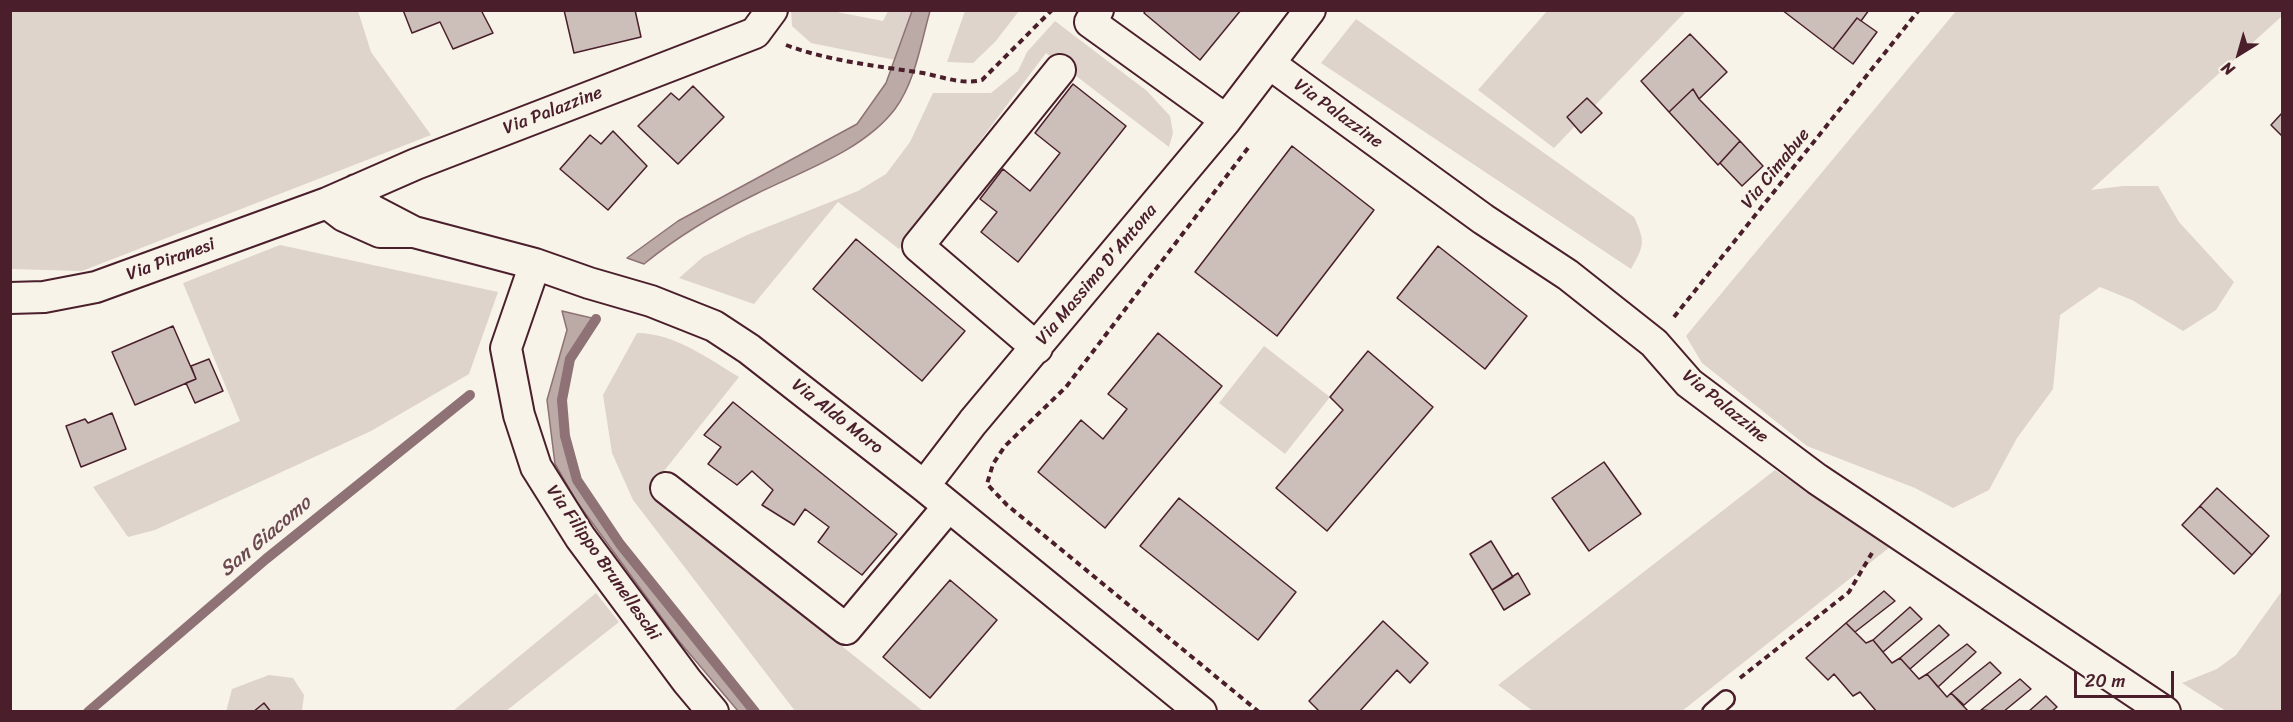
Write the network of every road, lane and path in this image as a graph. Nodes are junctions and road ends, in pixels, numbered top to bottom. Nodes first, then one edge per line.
1 (1052, 10) edge
2 (1098, 10) edge
3 (1310, 10) edge
4 (1919, 10) edge
5 (764, 22) edge
6 (1270, 64) junction
7 (1060, 70) dead end
8 (1226, 120) junction
9 (1248, 146) dead end
10 (356, 190) junction
11 (327, 203) junction
12 (414, 232) junction
13 (535, 264) junction
14 (10, 298) edge
15 (1654, 343) junction
16 (1037, 348) junction
17 (924, 486) junction
18 (666, 488) dead end
19 (948, 507) junction
20 (1897, 532) junction
21 (1726, 699) joint
22 (713, 711) edge
23 (1201, 711) edge
24 (1259, 711) edge
25 (1711, 711) edge
26 (2165, 711) edge

1 - 5 path
2 - 8 street
3 - 6 street, Via Massimo D'Antona
4 - 15 path, Via Cimabue
5 - 10 street, Via Palazzine
6 - 8 street, Via Massimo D'Antona
6 - 15 street, Via Palazzine
7 - 16 street
8 - 16 street, Via Massimo D'Antona
9 - 24 path
10 - 11 street, Via Palazzine
10 - 12 street
11 - 12 street
11 - 14 street, Via Piranesi
12 - 13 street, Via Aldo Moro
13 - 17 street, Via Aldo Moro
13 - 22 street, Via Filippo Brunelleschi
15 - 20 street, Via Palazzine
16 - 17 street, Via Massimo D'Antona
17 - 19 street, Via Aldo Moro
18 - 19 street
19 - 23 street, Via Aldo Moro
20 - 21 path
20 - 26 street, Via Palazzine
21 - 25 lane

